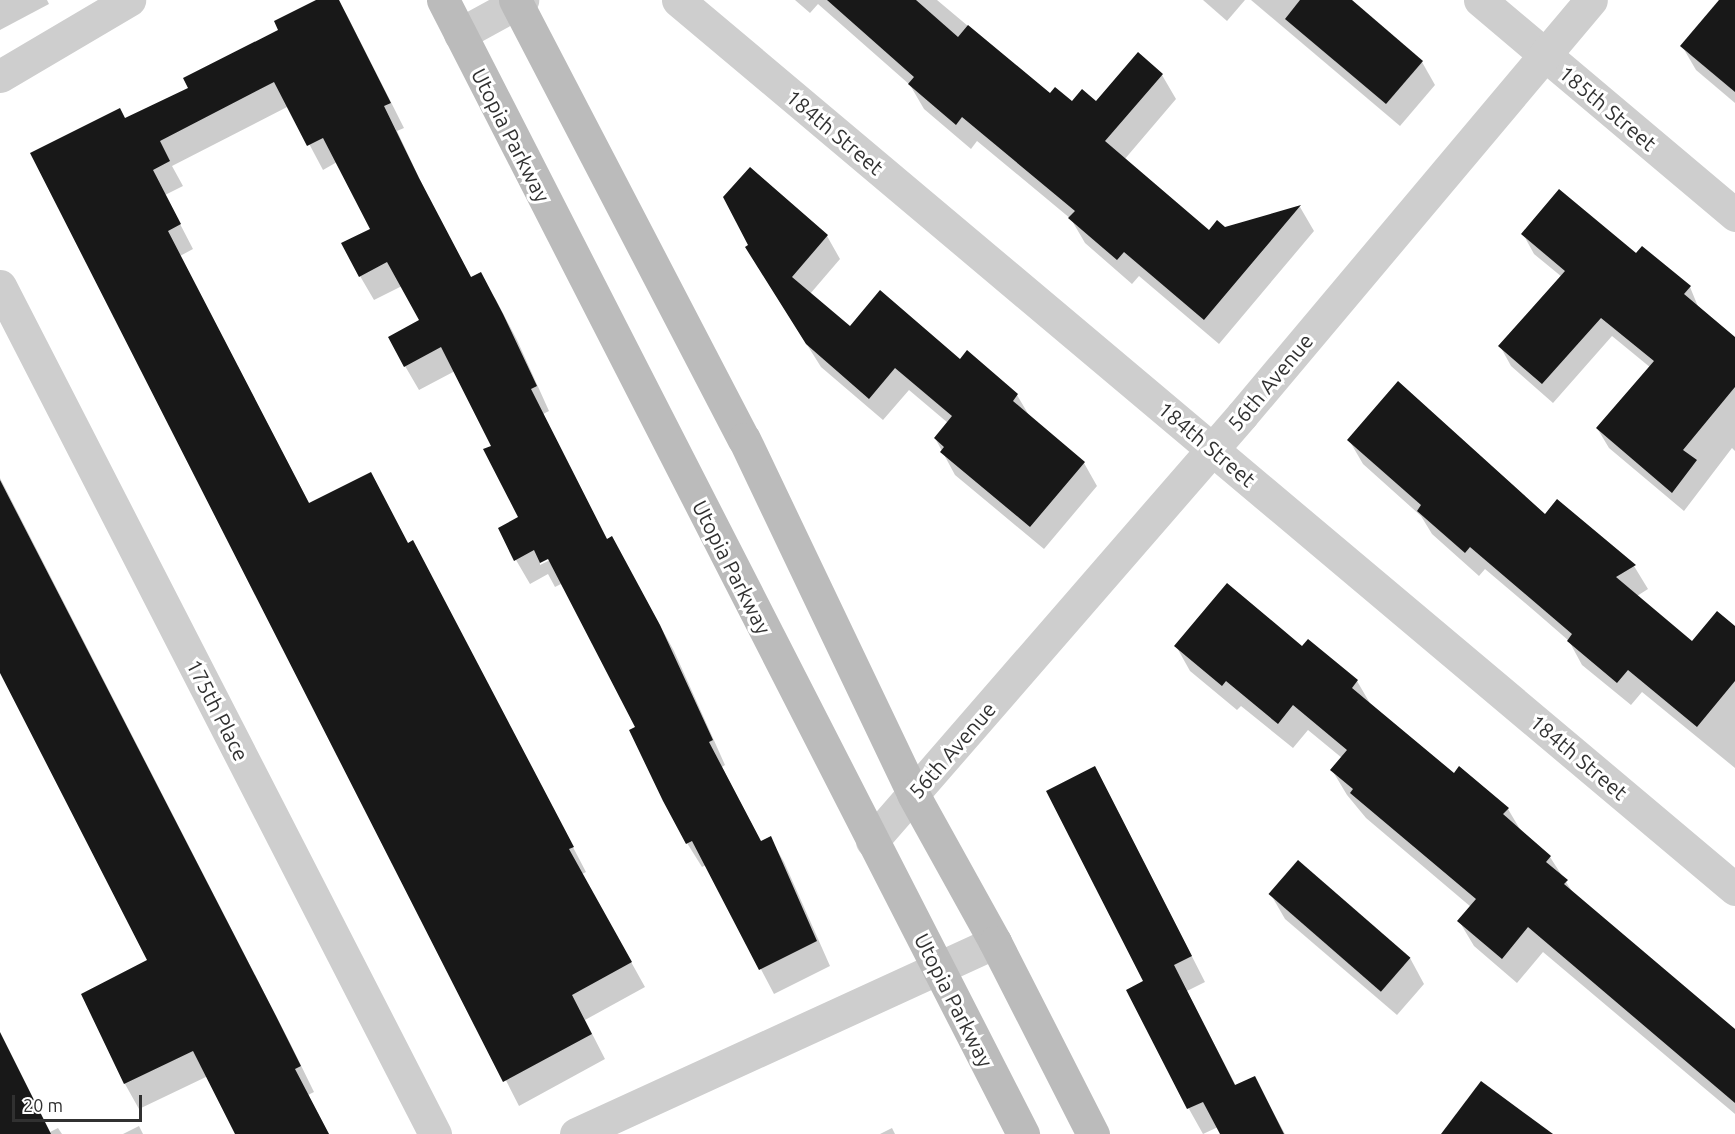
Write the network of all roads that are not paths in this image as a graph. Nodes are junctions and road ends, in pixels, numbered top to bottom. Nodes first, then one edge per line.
1 (129, 0) edge
2 (442, 0) edge
3 (678, 0) edge
4 (1480, 0) edge
5 (1591, 0) edge
6 (518, 1) edge
7 (460, 34) junction
8 (1545, 55) junction
9 (0, 76) edge
10 (1735, 215) edge
11 (0, 286) edge
12 (1213, 448) junction
13 (913, 794) junction
14 (872, 841) junction
15 (1735, 890) edge
16 (995, 942) junction
17 (939, 970) junction
18 (435, 1134) edge
19 (576, 1134) edge
20 (1023, 1134) edge
21 (1093, 1134) edge

1 - 9 street
2 - 7 main road, Utopia Parkway
3 - 12 street, 184th Street
4 - 8 street, 185th Street
5 - 8 street, 56th Avenue
6 - 7 street
6 - 13 main road
7 - 14 main road, Utopia Parkway
8 - 10 street, 185th Street
8 - 12 street, 56th Avenue
11 - 18 street, 175th Place
12 - 13 street, 56th Avenue
12 - 15 street, 184th Street
13 - 14 street, 56th Avenue
13 - 16 main road
14 - 17 main road, Utopia Parkway
16 - 17 street
16 - 21 main road
17 - 19 street
17 - 20 main road, Utopia Parkway

